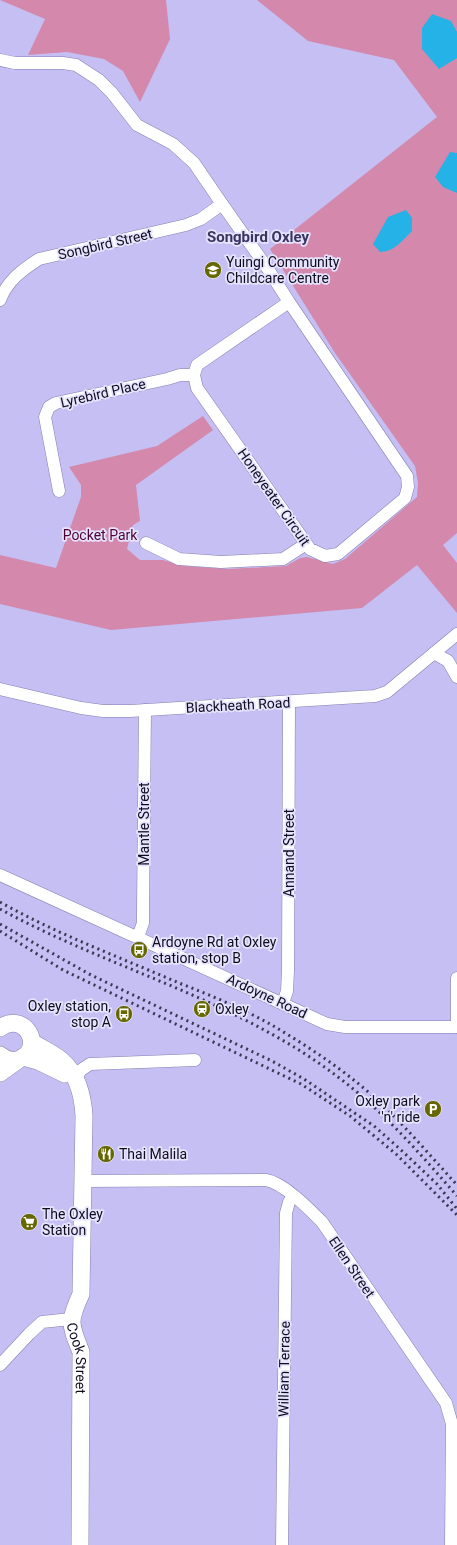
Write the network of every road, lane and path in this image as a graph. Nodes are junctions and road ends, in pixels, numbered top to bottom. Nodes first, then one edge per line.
1 (0, 60) edge
2 (222, 204) junction
3 (0, 300) edge
4 (289, 302) junction
5 (194, 375) junction
6 (58, 491) dead end
7 (146, 543) dead end
8 (306, 544) junction
9 (457, 634) edge
10 (434, 653) junction
11 (457, 677) edge
12 (0, 689) edge
13 (289, 702) junction
14 (145, 710) junction
15 (0, 875) edge
16 (138, 937) junction
17 (457, 978) edge
18 (283, 1004) junction
19 (4, 1022) edge
20 (457, 1027) edge
21 (32, 1042) junction
22 (0, 1055) edge
23 (20, 1059) junction
24 (195, 1060) dead end
25 (0, 1073) edge
26 (76, 1079) junction
27 (83, 1181) junction
28 (293, 1196) junction
29 (71, 1319) junction
30 (0, 1365) edge
31 (80, 1545) edge
32 (282, 1545) edge
33 (451, 1545) edge

1 - 2 street, Honeyeater Circuit
2 - 3 street, Songbird Street
2 - 4 street, Honeyeater Circuit
4 - 5 street
4 - 8 street, Honeyeater Circuit
5 - 6 street, Lyrebird Place
5 - 8 street, Honeyeater Circuit
7 - 8 street
9 - 10 street, Blackheath Road
10 - 11 street
10 - 13 street, Blackheath Road
12 - 14 street, Blackheath Road
13 - 14 street, Blackheath Road
13 - 18 street, Annand Street
14 - 16 street, Mantle Street
15 - 16 street, Ardoyne Road
16 - 18 street, Ardoyne Road
17 - 20 street
18 - 20 street, Ardoyne Road
19 - 21 street
21 - 23 street
21 - 26 street, Cook Street
22 - 23 street
23 - 25 street
23 - 26 street
24 - 26 street
26 - 27 street, Cook Street
27 - 28 street, Ellen Street
27 - 29 street, Cook Street
28 - 32 street, William Terrace
28 - 33 street, Ellen Street
29 - 30 street
29 - 31 street, Cook Street

